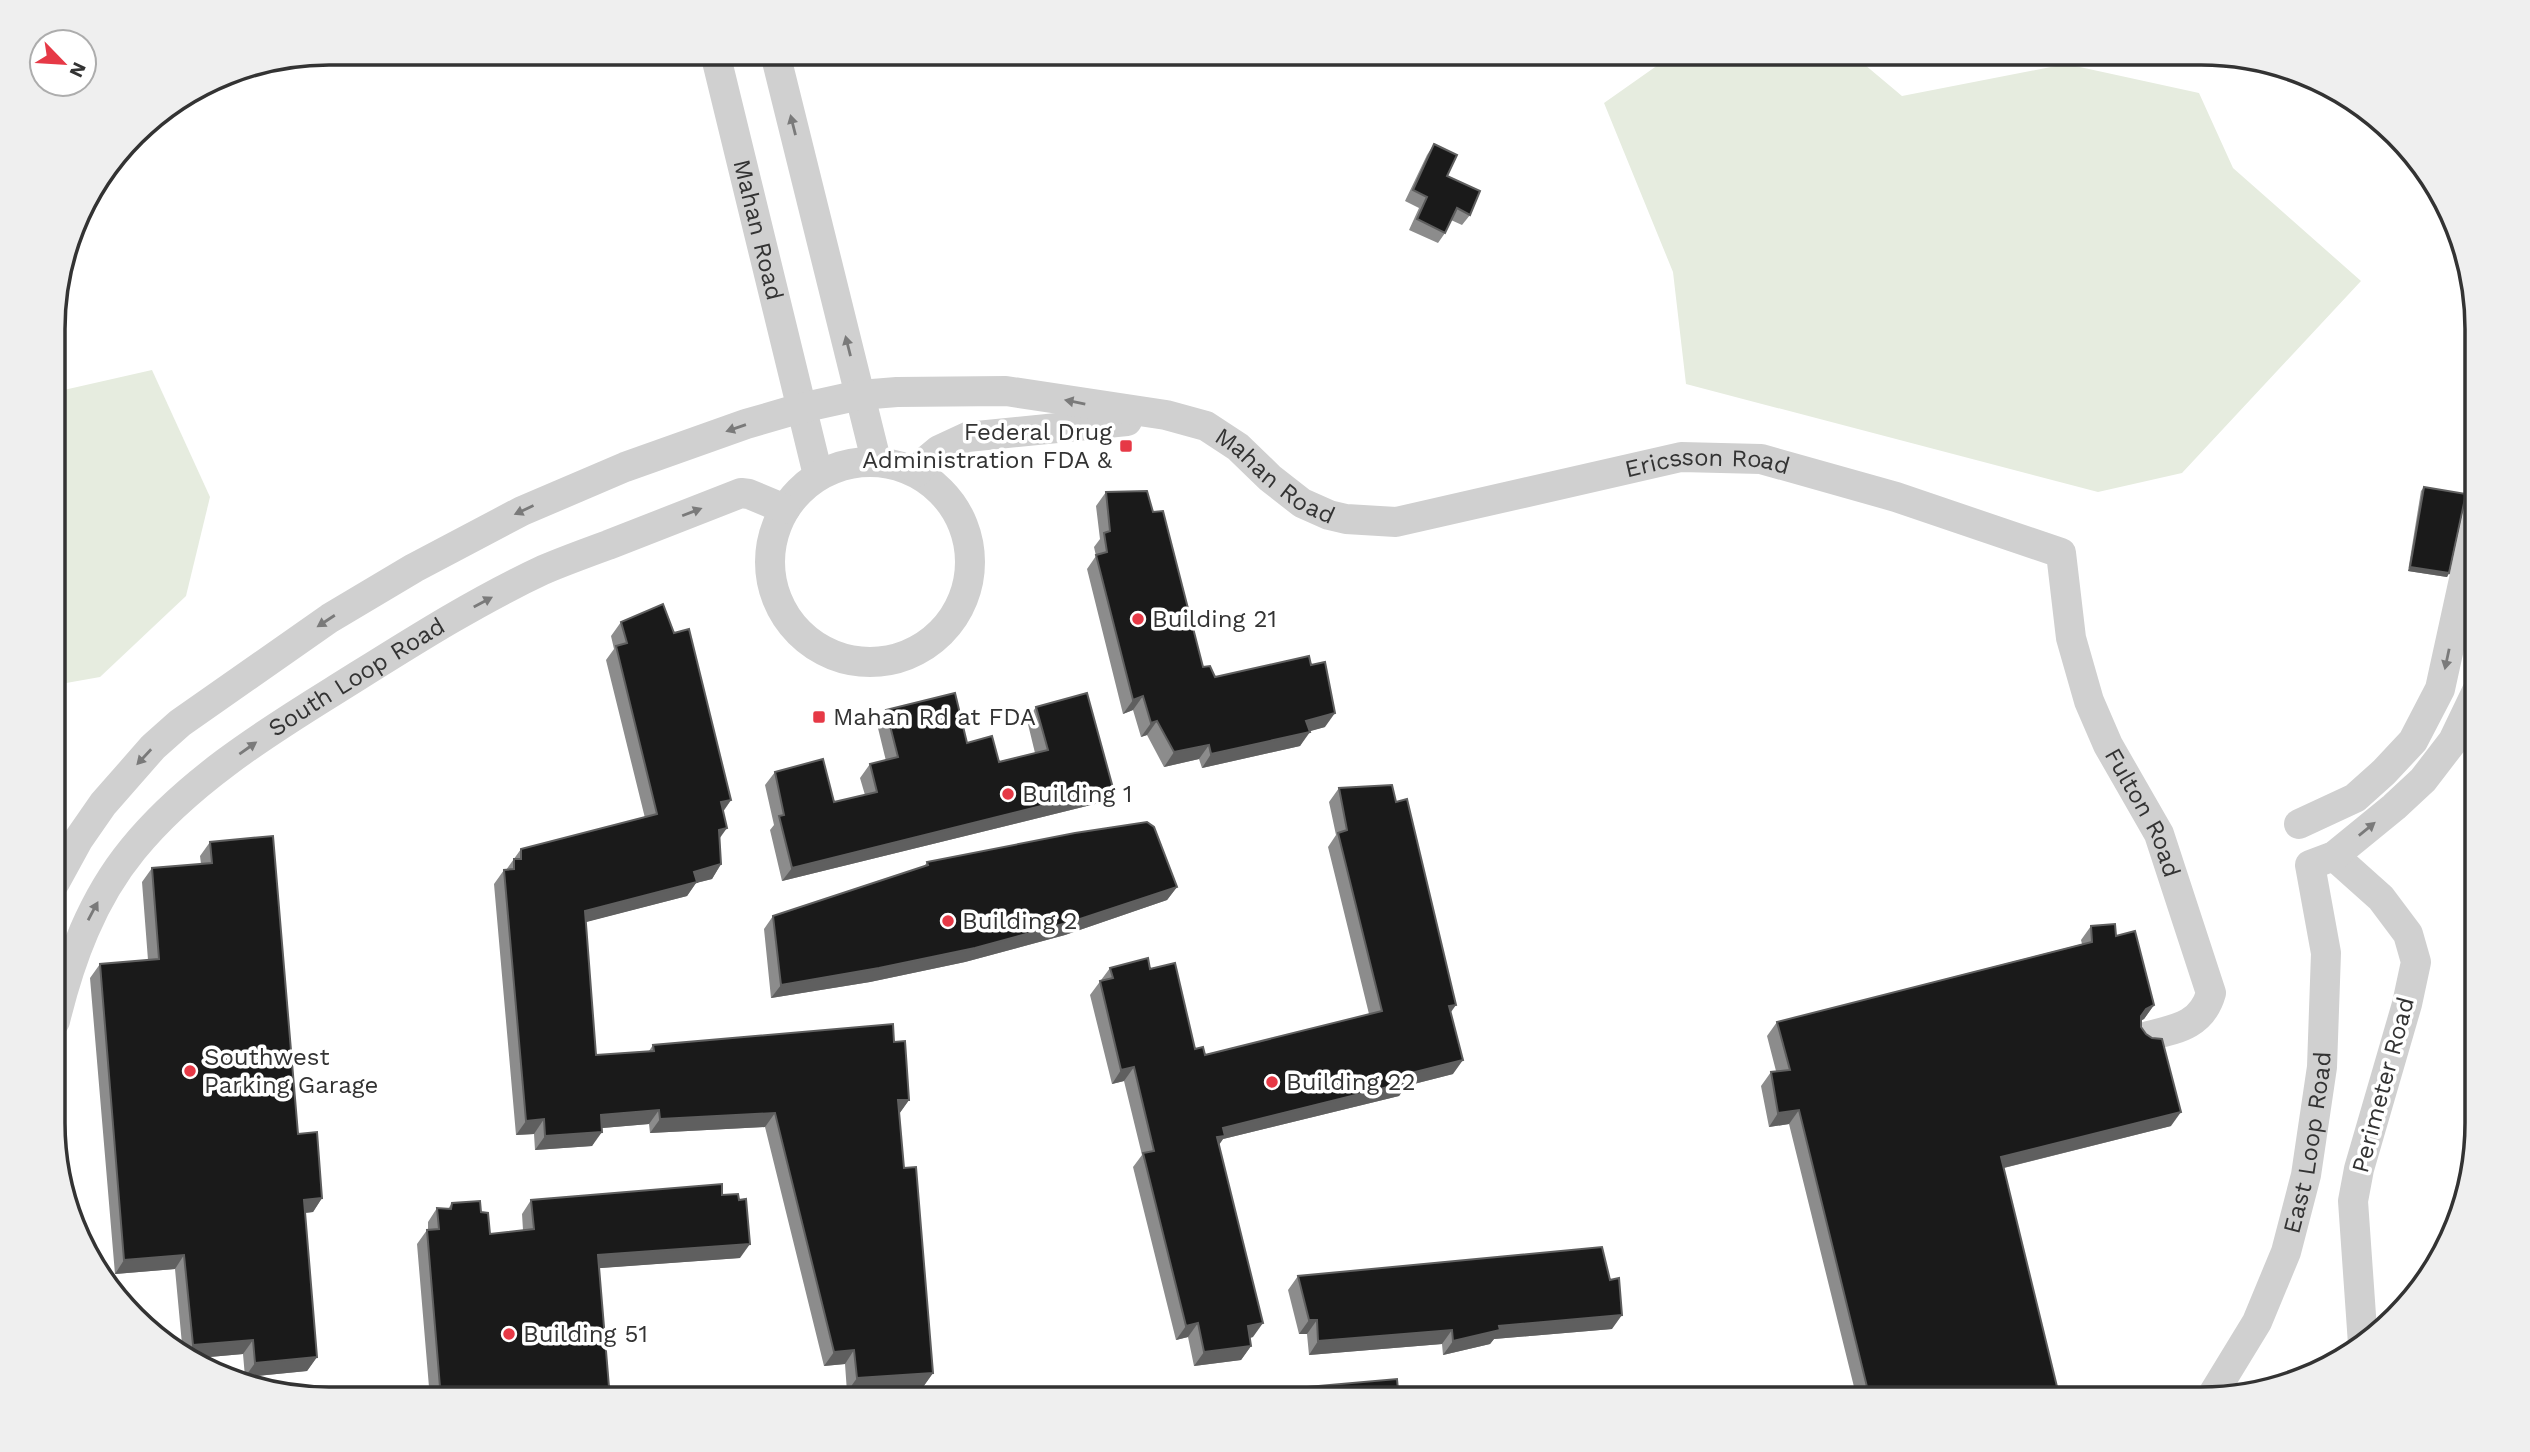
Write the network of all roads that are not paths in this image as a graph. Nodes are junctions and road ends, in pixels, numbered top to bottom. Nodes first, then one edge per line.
1 (718, 65) edge
2 (778, 65) edge
3 (860, 395) junction
4 (801, 408) junction
5 (1167, 415) junction
6 (876, 460) junction
7 (917, 472) junction
8 (818, 475) junction
9 (785, 509) junction
10 (1346, 519) joint
11 (2061, 553) joint
12 (2465, 576) edge
13 (2465, 716) edge
14 (2298, 824) dead end
15 (2322, 861) junction
16 (65, 864) edge
17 (65, 985) edge
18 (2148, 1036) edge
19 (2362, 1333) edge
20 (2217, 1387) edge

1 - 4 street, Mahan Road
3 -> 2 street
3 - 4 street, Mahan Road
5 -> 3 street, Mahan Road
3 - 6 street
4 - 8 street, Mahan Road
4 -> 16 street
5 - 7 street, Mahan Road
5 - 10 street, Mahan Road
6 - 7 street
6 - 8 street
7 - 9 street
8 - 9 street
17 -> 9 street, South Loop Road
10 - 11 street, Ericsson Road
11 - 18 street, Fulton Road
12 -> 14 street
15 -> 13 street
15 - 19 street, Perimeter Road
15 - 20 street, East Loop Road

